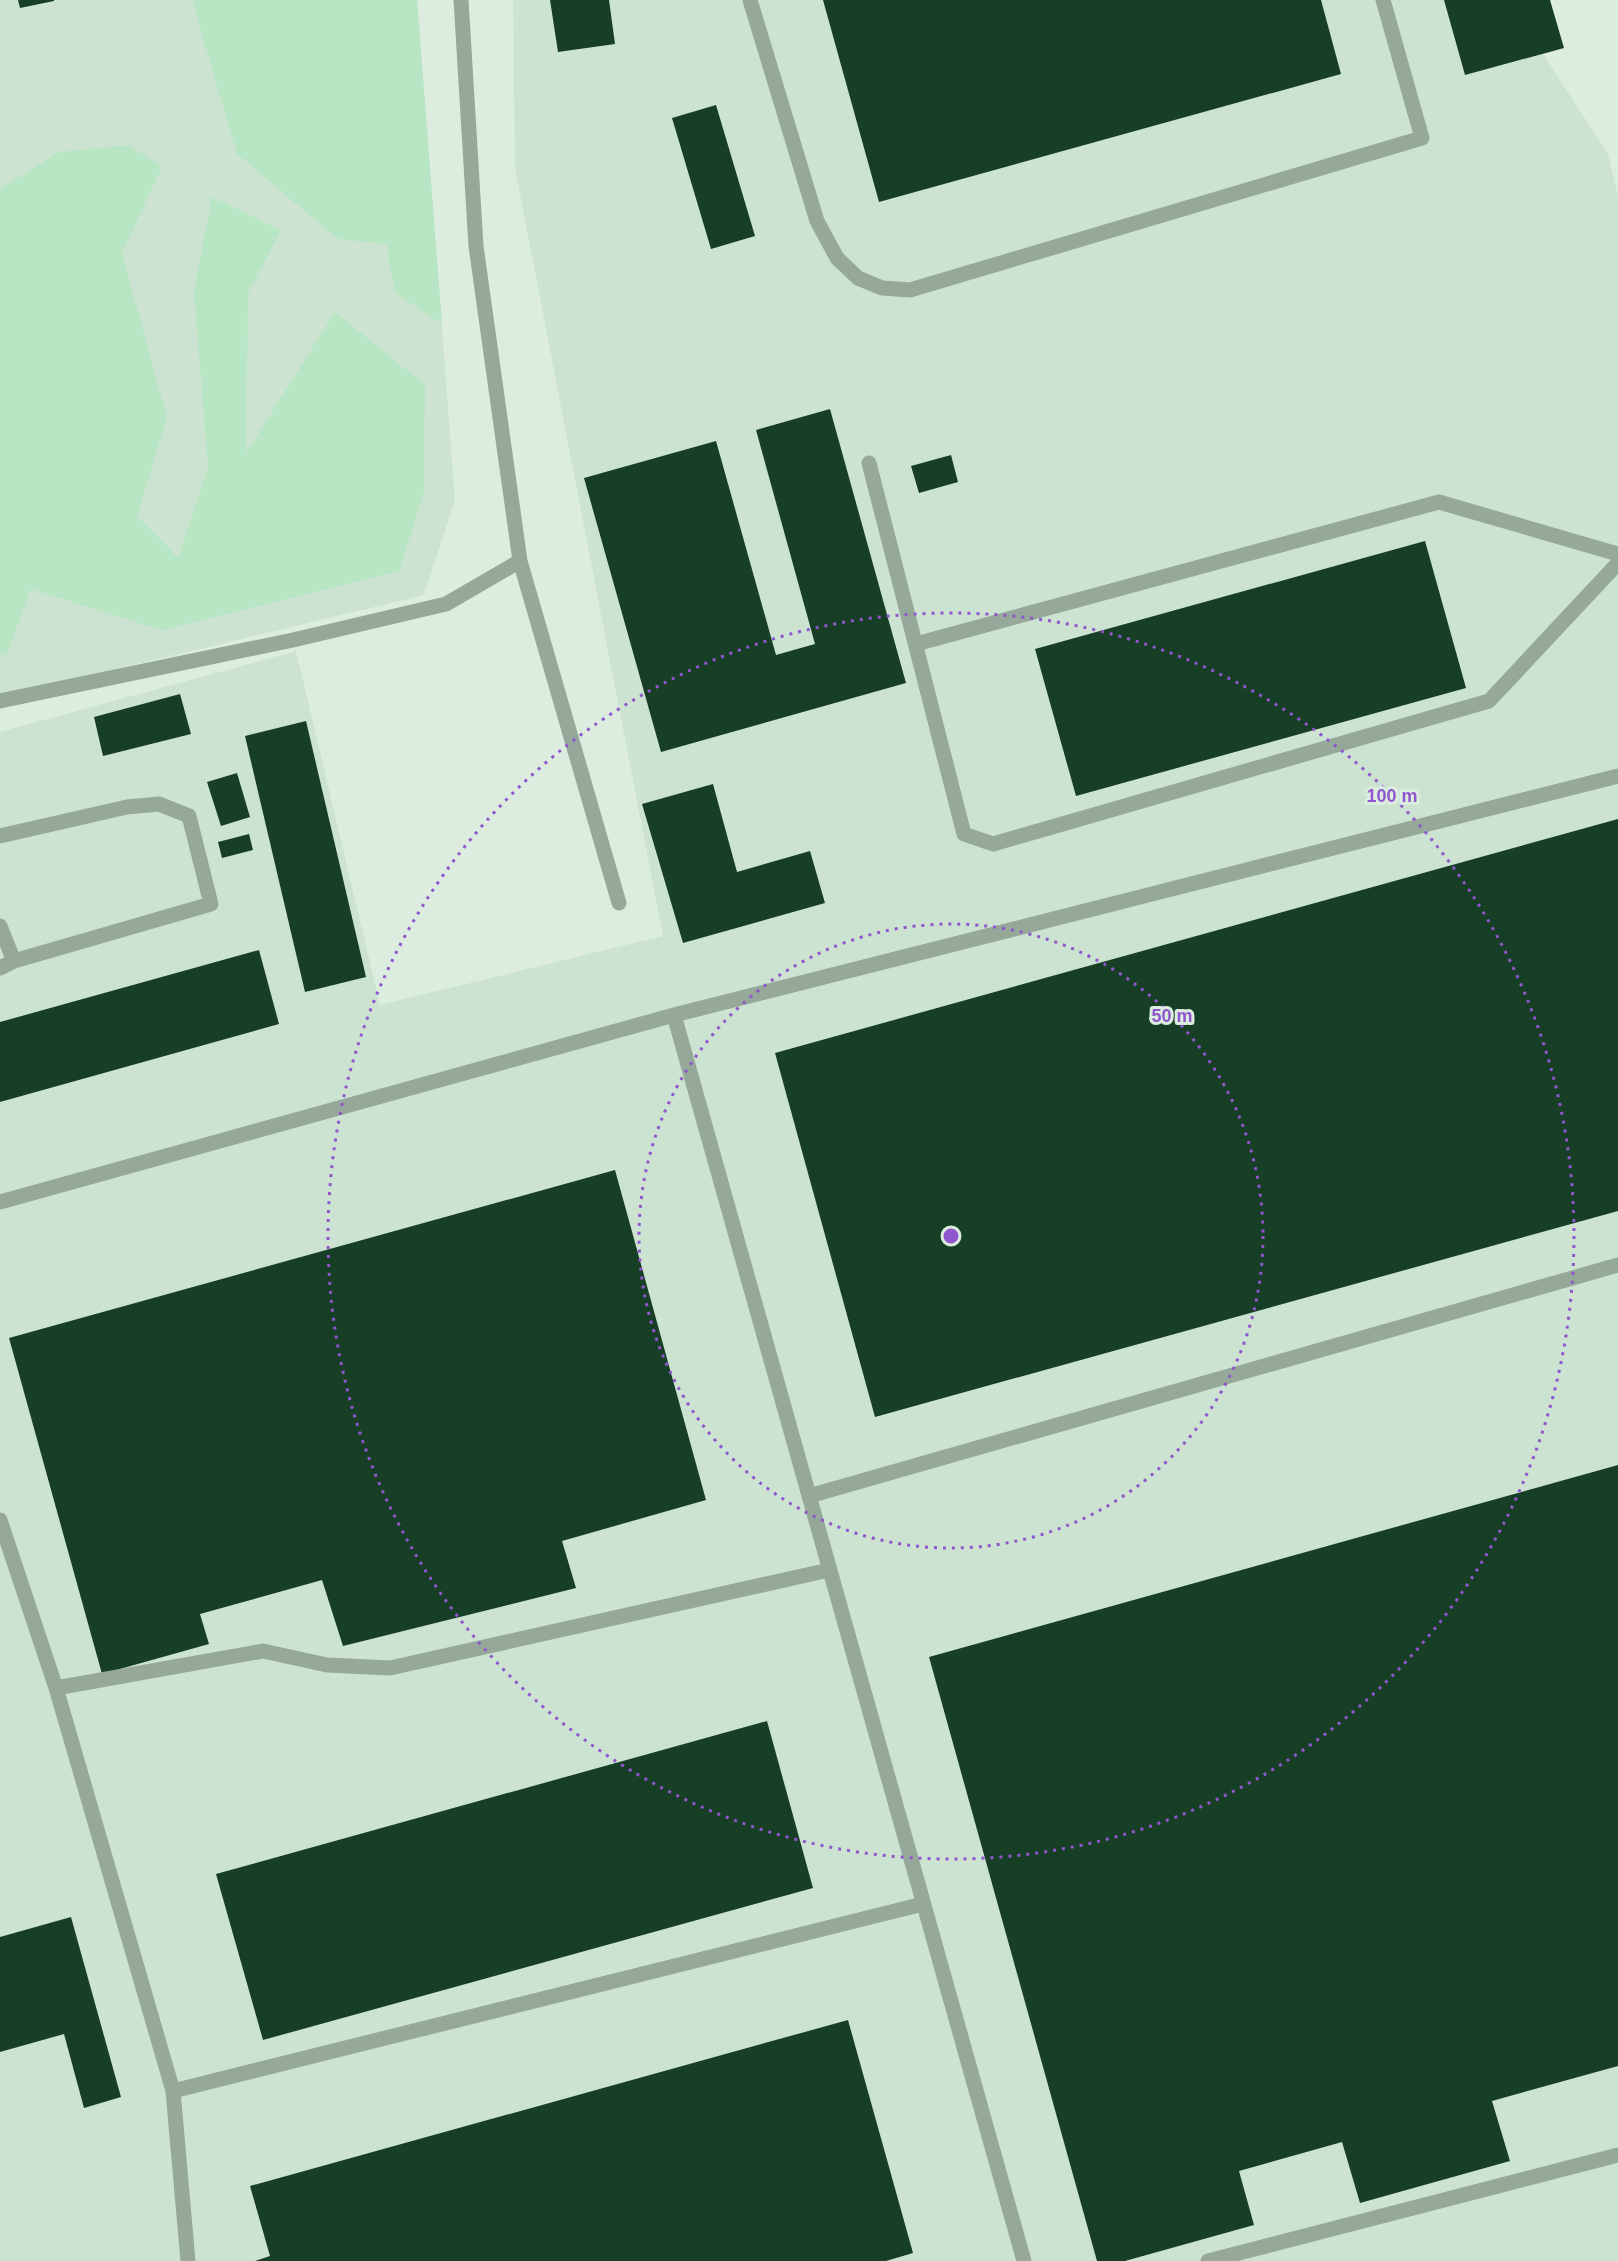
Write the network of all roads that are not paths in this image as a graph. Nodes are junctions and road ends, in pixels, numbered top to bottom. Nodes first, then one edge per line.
1 (461, 0) edge
2 (750, 0) edge
3 (1383, 0) edge
4 (869, 463) dead end
5 (1618, 554) edge
6 (520, 561) junction
7 (1618, 563) edge
8 (915, 644) junction
9 (0, 701) edge
10 (1618, 776) edge
11 (0, 836) edge
12 (619, 903) dead end
13 (0, 926) edge
14 (7, 964) edge
15 (674, 1015) junction
16 (0, 1202) edge
17 (1618, 1265) edge
18 (809, 1496) junction
19 (0, 1520) edge
20 (829, 1570) junction
21 (56, 1688) junction
22 (922, 1904) junction
23 (173, 2091) junction
24 (1618, 2156) edge
25 (188, 2261) edge
26 (1024, 2261) edge
27 (1208, 2261) edge

1 - 6 street
2 - 3 street
4 - 8 street
5 - 8 street
6 - 9 street
6 - 12 street
7 - 8 street
10 - 15 street
11 - 14 street
13 - 14 street
15 - 16 street
15 - 18 street
17 - 18 street
18 - 20 street
19 - 21 street
20 - 21 street
20 - 22 street
21 - 23 street
22 - 23 street
22 - 26 street
23 - 25 street
24 - 27 street

